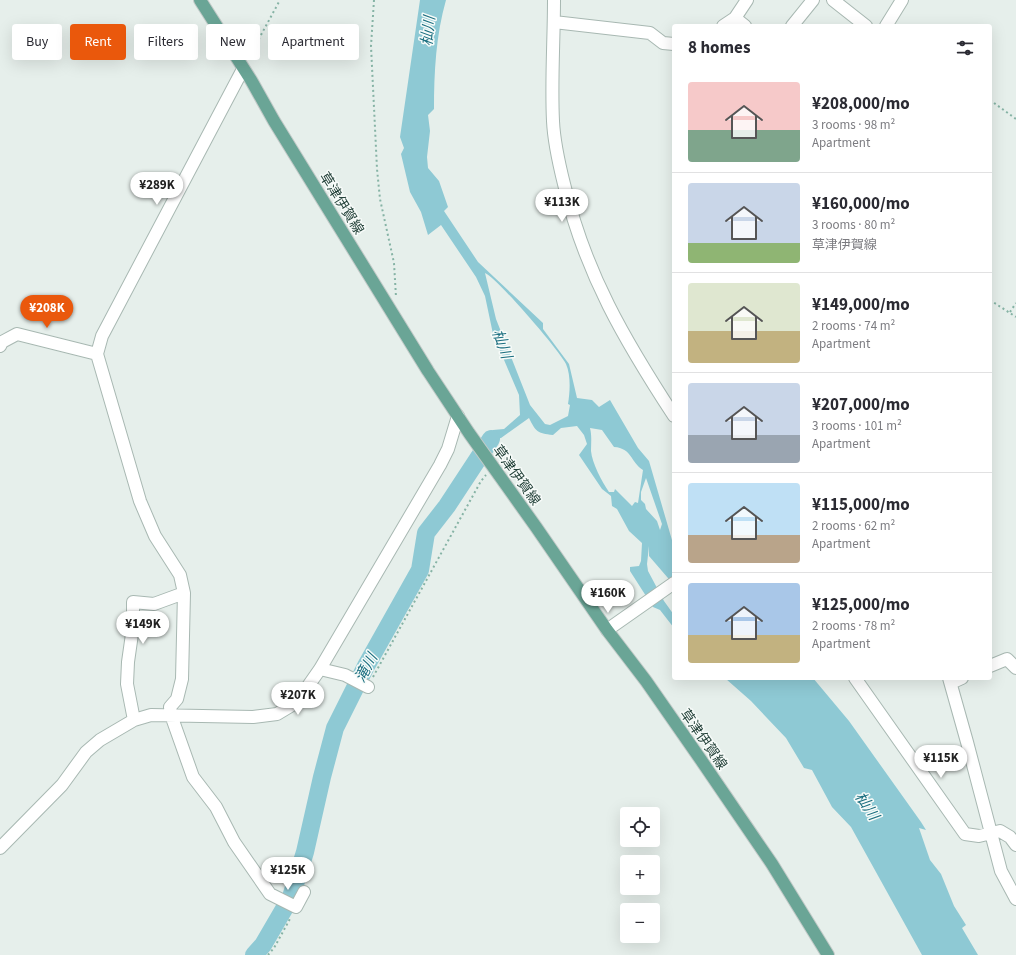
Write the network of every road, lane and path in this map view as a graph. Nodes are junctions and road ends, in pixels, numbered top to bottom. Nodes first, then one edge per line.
1 (200, 0) edge
2 (280, 0) edge
3 (374, 0) edge
4 (554, 0) edge
5 (747, 0) edge
6 (813, 0) edge
7 (833, 0) edge
8 (902, 0) edge
9 (735, 18) junction
10 (554, 22) junction
11 (726, 24) edge
12 (742, 24) edge
13 (794, 24) edge
14 (863, 24) edge
15 (887, 24) edge
16 (672, 44) edge
17 (242, 69) junction
18 (992, 101) edge
19 (1016, 119) edge
20 (992, 301) edge
21 (1016, 303) edge
22 (395, 304) dead end
23 (1010, 312) junction
24 (1016, 317) edge
25 (0, 346) edge
26 (96, 354) junction
27 (672, 413) edge
28 (458, 416) junction
29 (491, 465) junction
30 (672, 584) edge
31 (184, 593) junction
32 (607, 630) junction
33 (992, 665) edge
34 (1016, 668) edge
35 (320, 670) junction
36 (856, 680) edge
37 (950, 680) edge
38 (365, 686) joint
39 (171, 715) junction
40 (134, 720) junction
41 (991, 835) junction
42 (1016, 845) edge
43 (0, 848) edge
44 (304, 892) dead end
45 (1016, 899) edge
46 (294, 907) junction
47 (268, 955) edge
48 (828, 955) edge

1 - 17 main road, 草津伊賀線
2 - 17 path
3 - 22 path
4 - 10 street
5 - 9 street
6 - 13 street
7 - 14 street
8 - 15 street
9 - 11 street
9 - 12 street
10 - 16 street
10 - 27 street
17 - 26 street
17 - 28 main road, 草津伊賀線
18 - 19 path
20 - 23 path
21 - 23 path
23 - 24 path
25 - 26 street
26 - 31 street
28 - 29 main road, 草津伊賀線
28 - 35 street
29 - 32 main road, 草津伊賀線
29 - 38 path
30 - 32 street
31 - 39 street
31 - 40 street
32 - 48 main road, 草津伊賀線
33 - 34 street
35 - 38 street
35 - 39 street
36 - 41 street
37 - 41 street
39 - 40 street
39 - 46 street
40 - 43 street
41 - 42 street
41 - 45 street
44 - 46 street
46 - 47 path

